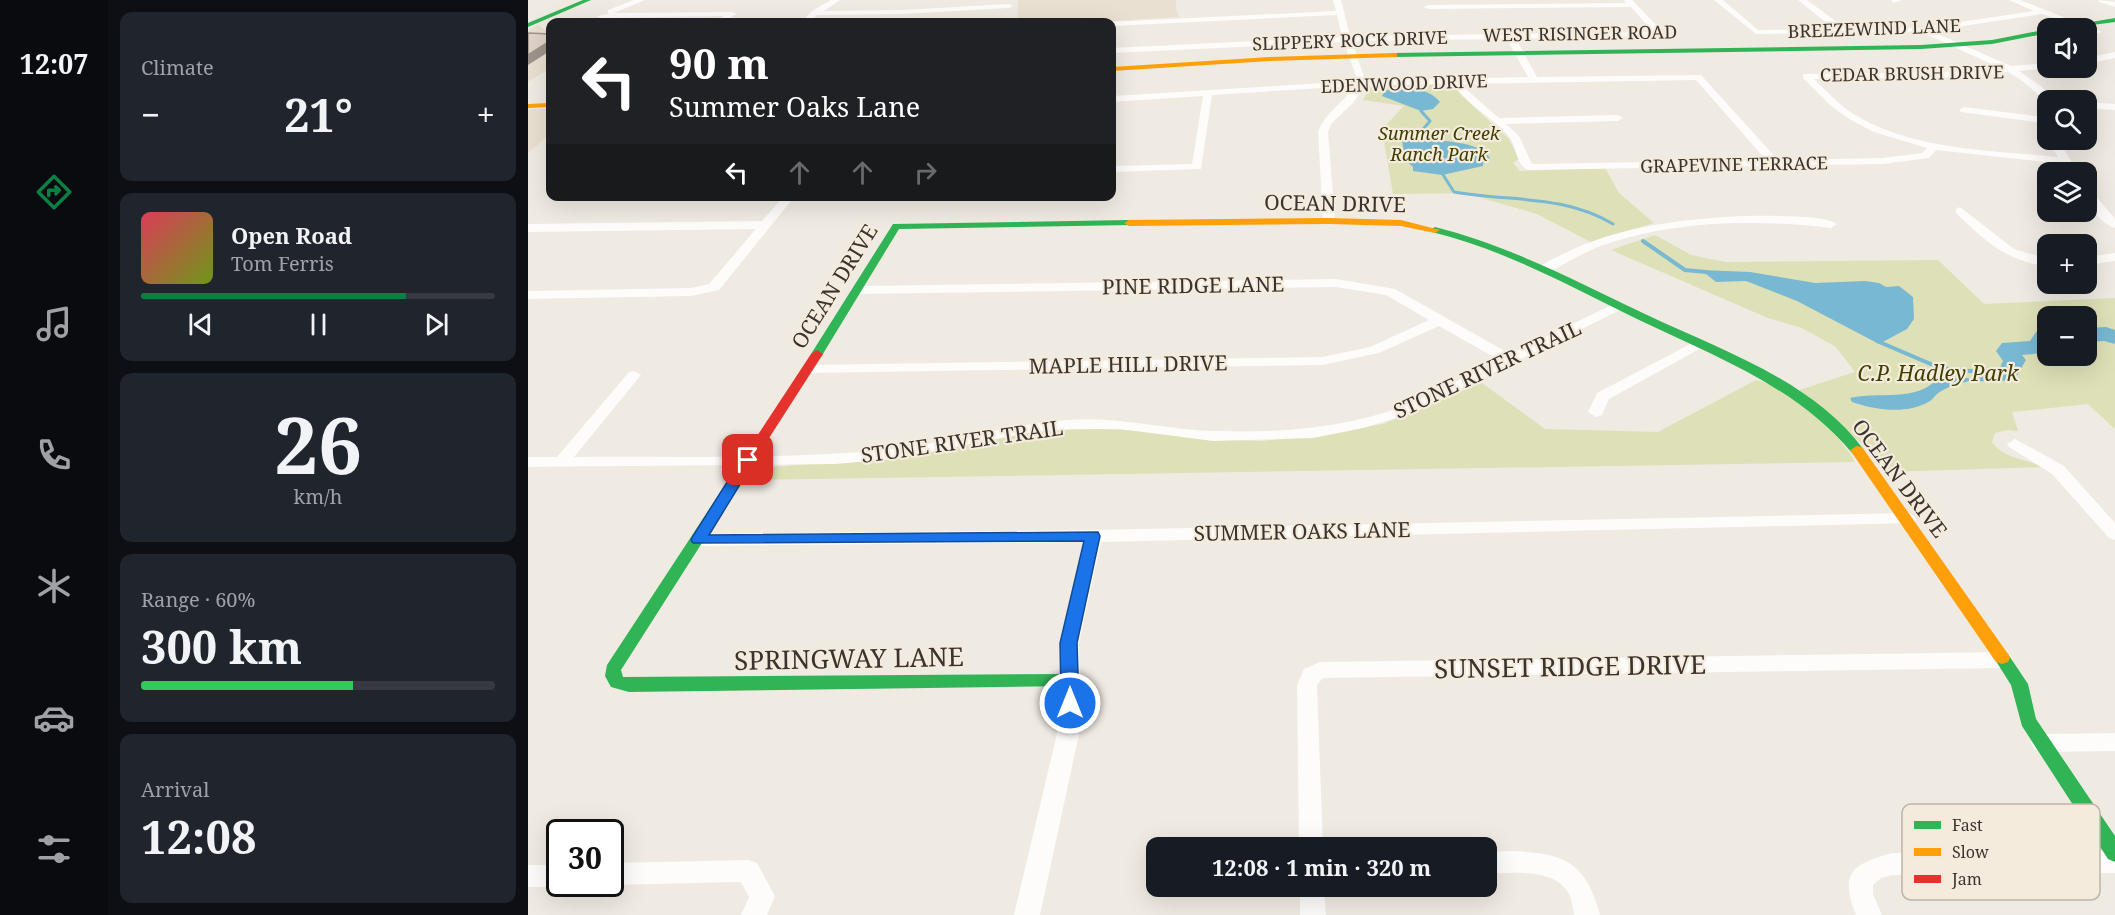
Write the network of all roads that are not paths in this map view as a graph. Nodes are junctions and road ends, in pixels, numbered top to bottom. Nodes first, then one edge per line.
1 (568, 0) edge
2 (588, 0) edge
3 (641, 0) edge
4 (836, 0) edge
5 (1337, 0) edge
6 (1718, 0) edge
7 (1802, 0) edge
8 (2013, 0) edge
9 (2102, 0) edge
10 (1631, 2) edge
11 (1426, 4) edge
12 (2115, 5) edge
13 (1009, 7) edge
14 (2040, 12) junction
15 (815, 13) junction
16 (1339, 13) junction
17 (528, 16) edge
18 (1431, 17) dead end
19 (726, 18) edge
20 (810, 18) edge
21 (2056, 18) edge
22 (2115, 20) edge
23 (1116, 24) edge
24 (528, 25) edge
25 (2097, 26) edge
26 (1434, 27) dead end
27 (1920, 30) junction
28 (2097, 30) edge
29 (2115, 30) edge
30 (1844, 32) junction
31 (2037, 33) edge
32 (1438, 36) junction
33 (1510, 36) junction
34 (1347, 39) junction
35 (2037, 43) edge
36 (1954, 45) junction
37 (1116, 51) edge
38 (1971, 52) junction
39 (1698, 54) junction
40 (2115, 55) edge
41 (1521, 56) junction
42 (2097, 59) edge
43 (1354, 60) junction
44 (2037, 68) edge
45 (1116, 69) edge
46 (2012, 71) junction
47 (1116, 78) edge
48 (1534, 79) junction
49 (1456, 80) junction
50 (1361, 83) junction
51 (2038, 90) edge
52 (1208, 92) junction
53 (546, 96) edge
54 (528, 97) edge
55 (1116, 99) edge
56 (546, 105) edge
57 (528, 106) edge
58 (2097, 106) edge
59 (2115, 108) edge
60 (1964, 110) dead end
61 (1618, 118) dead end
62 (1497, 121) junction
63 (2037, 123) edge
64 (1934, 146) junction
65 (2058, 150) edge
66 (2064, 161) joint
67 (1775, 163) junction
68 (1116, 169) edge
69 (786, 201) edge
70 (2097, 206) edge
71 (1960, 211) dead end
72 (1329, 221) junction
73 (1832, 224) dead end
74 (2115, 224) edge
75 (766, 225) junction
76 (528, 228) edge
77 (2115, 258) edge
78 (2097, 260) edge
79 (2037, 262) edge
80 (1544, 269) junction
81 (857, 290) junction
82 (528, 295) edge
83 (1621, 306) junction
84 (1440, 320) junction
85 (1698, 344) junction
86 (1510, 360) junction
87 (808, 369) junction
88 (634, 375) dead end
89 (1596, 412) dead end
90 (2015, 444) dead end
91 (748, 460) junction
92 (562, 461) junction
93 (528, 462) edge
94 (1907, 519) junction
95 (2115, 534) edge
96 (1093, 536) junction
97 (698, 540) junction
98 (2003, 660) junction
99 (1070, 680) junction
100 (629, 685) joint
101 (2115, 742) edge
102 (2042, 743) junction
103 (2082, 804) edge
104 (2100, 830) edge
105 (1311, 837) edge
106 (2115, 853) edge
107 (2100, 862) edge
108 (2115, 862) edge
109 (1497, 863) edge
110 (1902, 864) edge
111 (624, 874) edge
112 (528, 876) edge
113 (546, 876) edge
114 (1312, 897) edge
115 (754, 915) edge
116 (1027, 915) edge
117 (1313, 915) edge
118 (1587, 915) edge
119 (1869, 915) edge

1 - 17 main road
2 - 24 main road
3 - 19 street
4 - 15 street
5 - 16 street
6 - 30 street, BREEZEWIND LANE
7 - 30 street
8 - 14 street
9 - 12 street
10 - 11 street
10 - 33 street, SLIPPERY ROCK DRIVE
11 - 18 street
13 - 15 street
14 - 21 street
14 - 27 street, BREEZEWIND LANE
15 - 20 street
16 - 23 street
16 - 34 street
22 - 25 main road
26 - 32 street
27 - 30 street, BREEZEWIND LANE
27 - 36 street
28 - 29 main road
31 - 36 main road, WEST RISINGER ROAD
32 - 33 street, SLIPPERY ROCK DRIVE
32 - 34 street, SLIPPERY ROCK DRIVE
33 - 41 street
34 - 37 street, SLIPPERY ROCK DRIVE
34 - 43 street
35 - 38 main road, WEST RISINGER ROAD
36 - 38 street
36 - 39 main road, WEST RISINGER ROAD
38 - 39 main road, WEST RISINGER ROAD
38 - 46 street
39 - 41 main road, WEST RISINGER ROAD
40 - 42 street
41 - 43 main road, WEST RISINGER ROAD
41 - 48 street
43 - 45 main road, WEST RISINGER ROAD
43 - 47 main road, WEST RISINGER ROAD
43 - 50 street
44 - 46 street, CEDAR BRUSH DRIVE
46 - 51 street
46 - 64 street, CEDAR BRUSH DRIVE
48 - 49 street, EDENWOOD DRIVE
48 - 67 street, EDENWOOD DRIVE
49 - 50 street, EDENWOOD DRIVE
49 - 62 street
50 - 52 street, EDENWOOD DRIVE
50 - 72 street
52 - 55 street, EDENWOOD DRIVE
52 - 68 street
53 - 54 main road
56 - 57 main road
58 - 59 street
60 - 63 street
61 - 62 street
62 - 67 street, GRAPEVINE TERRACE
64 - 66 street, CEDAR BRUSH DRIVE
64 - 67 street, GRAPEVINE TERRACE
65 - 66 street
69 - 75 street
70 - 74 street
71 - 79 street
72 - 80 main road, OCEAN DRIVE
72 - 81 main road, OCEAN DRIVE
73 - 80 street
75 - 76 street
75 - 82 street
77 - 78 street
80 - 83 main road, OCEAN DRIVE
81 - 84 street, PINE RIDGE LANE
81 - 87 main road, OCEAN DRIVE
83 - 85 main road, OCEAN DRIVE
83 - 86 street, STONE RIVER TRAIL
84 - 86 street, PINE RIDGE LANE
84 - 87 street, MAPLE HILL DRIVE
85 - 89 street
85 - 94 main road, OCEAN DRIVE
86 - 91 street, STONE RIVER TRAIL
87 - 91 main road, OCEAN DRIVE
88 - 92 street
90 - 95 street
91 - 92 street, STONE RIVER TRAIL
91 - 97 main road, OCEAN DRIVE
92 - 93 street, STONE RIVER TRAIL
94 - 96 street, SUMMER OAKS LANE
94 - 98 main road, OCEAN DRIVE
96 - 97 street, SUMMER OAKS LANE
96 - 99 street
97 - 100 main road, OCEAN DRIVE
98 - 102 main road, OCEAN DRIVE
98 - 105 street, SUNSET RIDGE DRIVE
99 - 100 main road, SPRINGWAY LANE
99 - 116 street
101 - 102 street
102 - 103 main road, OCEAN DRIVE
104 - 106 main road, OCEAN DRIVE
107 - 108 street
109 - 118 street
110 - 119 street
111 - 115 street
112 - 113 street
114 - 117 street

